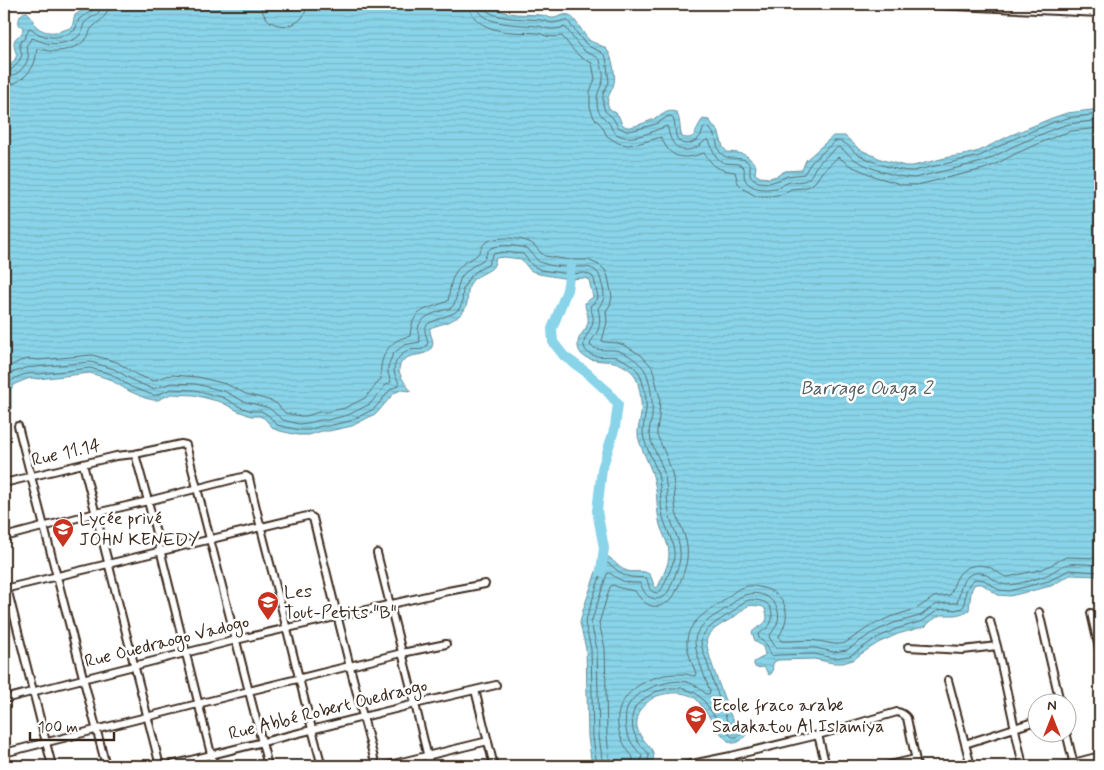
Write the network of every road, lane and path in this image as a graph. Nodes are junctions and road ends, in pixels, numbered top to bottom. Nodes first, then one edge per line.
1 (915, 4) edge
2 (959, 5) edge
3 (1100, 13) edge
4 (18, 426) dead end
5 (135, 454) junction
6 (83, 464) junction
7 (31, 476) junction
8 (4, 483) edge
9 (198, 488) junction
10 (148, 501) junction
11 (96, 512) junction
12 (44, 526) junction
13 (260, 527) junction
14 (4, 537) edge
15 (210, 539) junction
16 (160, 551) junction
17 (376, 553) dead end
18 (108, 564) junction
19 (57, 576) junction
20 (485, 584) dead end
21 (5, 589) edge
22 (390, 604) junction
23 (1039, 612) dead end
24 (1091, 613) dead end
25 (337, 616) junction
26 (990, 621) dead end
27 (287, 628) junction
28 (236, 640) junction
29 (446, 644) dead end
30 (997, 646) junction
31 (908, 647) dead end
32 (186, 652) junction
33 (402, 653) junction
34 (1100, 653) edge
35 (134, 666) junction
36 (350, 666) junction
37 (83, 678) junction
38 (299, 679) junction
39 (948, 680) dead end
40 (496, 685) dead end
41 (475, 690) junction
42 (249, 691) junction
43 (34, 692) junction
44 (1058, 692) edge
45 (4, 699) edge
46 (198, 704) junction
47 (415, 704) junction
48 (147, 716) junction
49 (364, 717) junction
50 (1026, 724) edge
51 (1014, 728) junction
52 (97, 730) junction
53 (312, 730) junction
54 (818, 735) junction
55 (488, 741) junction
56 (47, 742) junction
57 (262, 742) junction
58 (1068, 742) edge
59 (965, 744) junction
60 (4, 753) edge
61 (211, 755) junction
62 (427, 756) junction
63 (731, 756) junction
64 (1100, 756) edge
65 (916, 763) edge
66 (1074, 765) edge
67 (52, 766) edge
68 (106, 766) edge
69 (160, 766) edge
70 (167, 766) edge
71 (214, 766) edge
72 (268, 766) edge
73 (322, 766) edge
74 (376, 766) edge
75 (385, 766) edge
76 (430, 766) edge
77 (494, 766) edge
78 (682, 766) edge
79 (734, 766) edge
80 (826, 766) edge
81 (885, 766) edge
82 (971, 766) edge
83 (1024, 766) edge
84 (1062, 766) edge

1 - 2 street
2 - 3 street
4 - 7 street
5 - 6 street, Rue 11.14
5 - 9 street, Rue 11.14
5 - 10 street
6 - 7 street, Rue 11.14
6 - 11 street
7 - 8 street, Rue 11.14
7 - 12 street
9 - 10 street
9 - 13 street
9 - 15 street
10 - 11 street
10 - 16 street
11 - 12 street
11 - 18 street
12 - 14 street
12 - 19 street
13 - 15 street
13 - 25 street
13 - 27 street
15 - 16 street
15 - 28 street
16 - 18 street
16 - 32 street
17 - 22 street
18 - 19 street
18 - 35 street
19 - 21 street
19 - 37 street
20 - 22 street, Rue Ouedraogo Vadogo
21 - 43 street
22 - 25 street, Rue Ouedraogo Vadogo
22 - 33 street
23 - 44 street
24 - 34 street
25 - 27 street, Rue Ouedraogo Vadogo
25 - 36 street
26 - 30 street
27 - 28 street, Rue Ouedraogo Vadogo
27 - 38 street
28 - 32 street, Rue Ouedraogo Vadogo
28 - 42 street
29 - 33 street
30 - 31 street
30 - 51 street
32 - 35 street, Rue Ouedraogo Vadogo
32 - 46 street
33 - 36 street
33 - 47 street
35 - 37 street, Rue Ouedraogo Vadogo
35 - 48 street
36 - 38 street
36 - 49 street
37 - 43 street, Rue Ouedraogo Vadogo
37 - 52 street
38 - 42 street
38 - 53 street
39 - 59 street
40 - 41 street, Rue Abbé Robert Ouedraogo
41 - 47 street, Rue Abbé Robert Ouedraogo
41 - 55 street
42 - 46 street
42 - 57 street
43 - 45 street, Rue Ouedraogo Vadogo
43 - 56 street
46 - 48 street
46 - 61 street
47 - 49 street, Rue Abbé Robert Ouedraogo
47 - 62 street
48 - 52 street
48 - 69 street
49 - 53 street, Rue Abbé Robert Ouedraogo
49 - 74 street
50 - 51 street
51 - 59 street
51 - 83 street
52 - 56 street
52 - 68 street
53 - 57 street, Rue Abbé Robert Ouedraogo
53 - 73 street
54 - 63 street
54 - 65 street
54 - 80 street
55 - 62 street
55 - 77 street
56 - 60 street
56 - 67 street
57 - 61 street, Rue Abbé Robert Ouedraogo
57 - 72 street
58 - 66 street
59 - 82 street
61 - 70 street, Rue Abbé Robert Ouedraogo
61 - 71 street
62 - 75 street
62 - 76 street
63 - 78 street
63 - 79 street
64 - 66 street
65 - 81 street
66 - 84 street

